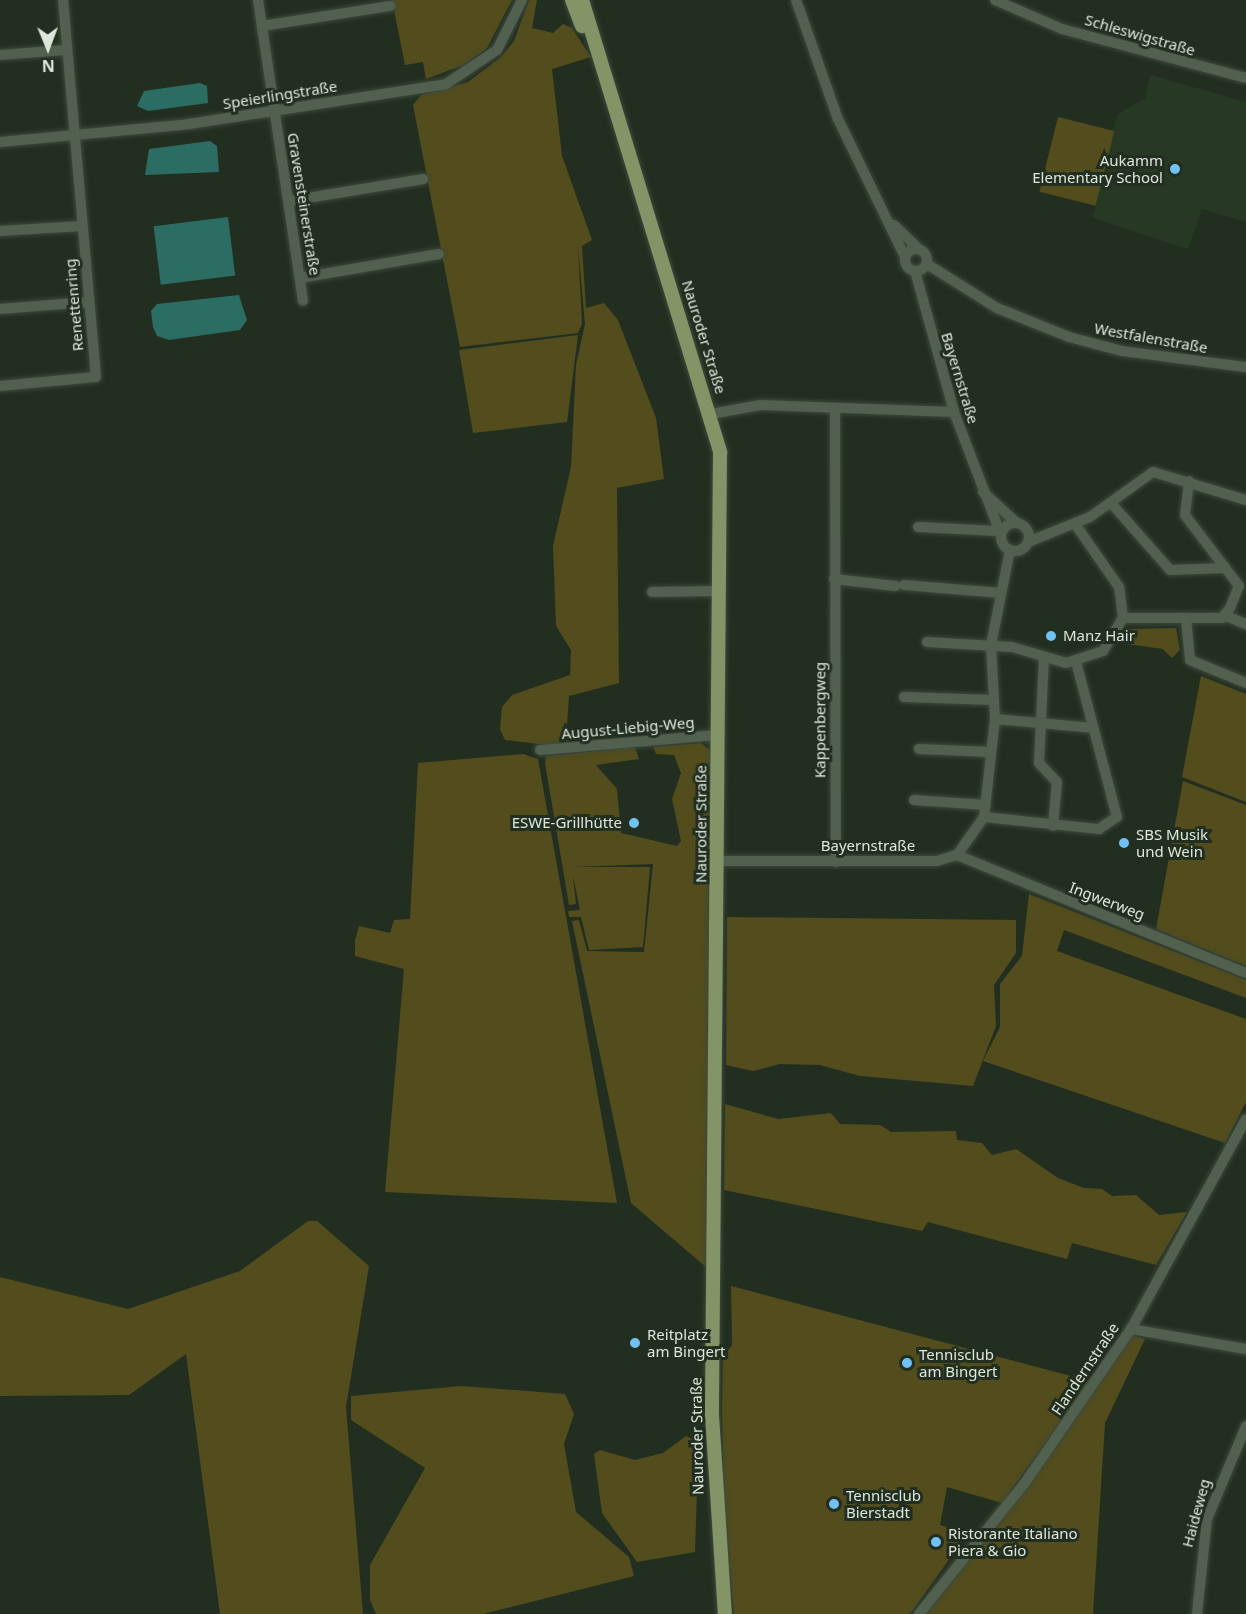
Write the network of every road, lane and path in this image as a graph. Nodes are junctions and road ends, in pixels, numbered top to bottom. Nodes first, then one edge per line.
1 (63, 0) edge
2 (258, 0) edge
3 (522, 0) edge
4 (572, 0) edge
5 (582, 0) edge
6 (796, 0) edge
7 (1002, 2) edge
8 (390, 6) dead end
9 (262, 26) junction
10 (67, 50) junction
11 (597, 51) junction
12 (0, 55) edge
13 (1246, 78) edge
14 (274, 111) junction
15 (75, 135) junction
16 (0, 142) edge
17 (423, 179) dead end
18 (289, 201) junction
19 (891, 222) junction
20 (82, 226) junction
21 (0, 231) edge
22 (919, 249) junction
23 (439, 254) dead end
24 (905, 257) junction
25 (927, 264) junction
26 (915, 271) junction
27 (300, 278) junction
28 (303, 301) dead end
29 (88, 302) junction
30 (0, 309) edge
31 (1246, 367) edge
32 (0, 386) edge
33 (835, 409) junction
34 (954, 412) junction
35 (711, 414) junction
36 (1189, 481) junction
37 (983, 492) junction
38 (1246, 500) edge
39 (1111, 503) junction
40 (1017, 523) junction
41 (1075, 524) junction
42 (918, 527) dead end
43 (999, 533) junction
44 (1028, 542) junction
45 (1010, 550) junction
46 (1224, 568) junction
47 (834, 579) junction
48 (1242, 586) edge
49 (718, 591) junction
50 (652, 592) dead end
51 (1001, 593) junction
52 (1226, 616) junction
53 (1123, 618) junction
54 (1186, 618) junction
55 (1246, 624) edge
56 (927, 642) dead end
57 (991, 645) junction
58 (1044, 657) junction
59 (1076, 663) junction
60 (1246, 683) edge
61 (904, 697) dead end
62 (993, 700) junction
63 (995, 719) junction
64 (1043, 723) junction
65 (1093, 728) junction
66 (718, 735) junction
67 (919, 749) dead end
68 (540, 750) dead end
69 (990, 752) junction
70 (914, 800) dead end
71 (986, 805) junction
72 (984, 817) junction
73 (1053, 826) junction
74 (957, 855) junction
75 (718, 861) junction
76 (836, 862) junction
77 (1246, 973) edge
78 (1246, 1119) edge
79 (1131, 1329) junction
80 (1246, 1349) edge
81 (1246, 1426) edge
82 (725, 1614) edge
83 (919, 1614) edge
84 (1197, 1614) edge

1 - 10 street, Renettenring
2 - 9 street, Gravensteinerstraße
3 - 14 street, Speierlingstraße
4 - 11 main road, Nauroder Straße
5 - 11 main road, Nauroder Straße
6 - 19 street
7 - 13 street, Schleswigstraße
8 - 9 street
9 - 14 street, Gravensteinerstraße
10 - 12 street
10 - 15 street, Renettenring
11 - 35 main road, Nauroder Straße
14 - 15 street, Speierlingstraße
14 - 18 street, Gravensteinerstraße
15 - 16 street, Speierlingstraße
15 - 20 street, Renettenring
17 - 18 street
18 - 27 street, Gravensteinerstraße
19 - 22 street
19 - 24 street
20 - 21 street
20 - 29 street, Renettenring
22 - 24 street
22 - 25 street
23 - 27 street
24 - 26 street
25 - 26 street
25 - 31 street, Westfalenstraße
26 - 34 street, Bayernstraße
27 - 28 street, Gravensteinerstraße
29 - 30 street
29 - 32 street, Renettenring
33 - 34 street
33 - 35 street
33 - 47 street, Kappenbergweg
34 - 37 street, Bayernstraße
35 - 49 main road, Nauroder Straße
36 - 38 street
36 - 39 street
36 - 46 street
37 - 40 street, Bayernstraße
37 - 43 street, Bayernstraße
39 - 41 street
39 - 46 street
40 - 43 street
40 - 44 street, Bayernstraße
41 - 44 street
41 - 53 street
42 - 43 street
43 - 45 street, Bayernstraße
44 - 45 street
45 - 51 street
46 - 48 street
47 - 51 street
47 - 76 street, Kappenbergweg
48 - 52 street
49 - 50 street
49 - 66 main road, Nauroder Straße
51 - 57 street
52 - 54 street
52 - 55 street
53 - 54 street
53 - 59 street
54 - 60 street
56 - 57 street
57 - 58 street
57 - 62 street
58 - 59 street
58 - 64 street
59 - 65 street
61 - 62 street
62 - 63 street
63 - 64 street
63 - 69 street
64 - 65 street
64 - 73 street
65 - 73 street
66 - 68 street, August-Liebig-Weg
66 - 75 main road, Nauroder Straße
67 - 69 street
69 - 71 street
70 - 71 street
71 - 72 street
72 - 73 street
72 - 74 street
74 - 76 street, Bayernstraße
74 - 77 street, Ingwerweg
75 - 76 street, Bayernstraße
75 - 82 main road, Nauroder Straße
78 - 79 street, Flandernstraße
79 - 80 street
79 - 83 street, Flandernstraße
81 - 84 street, Haideweg

